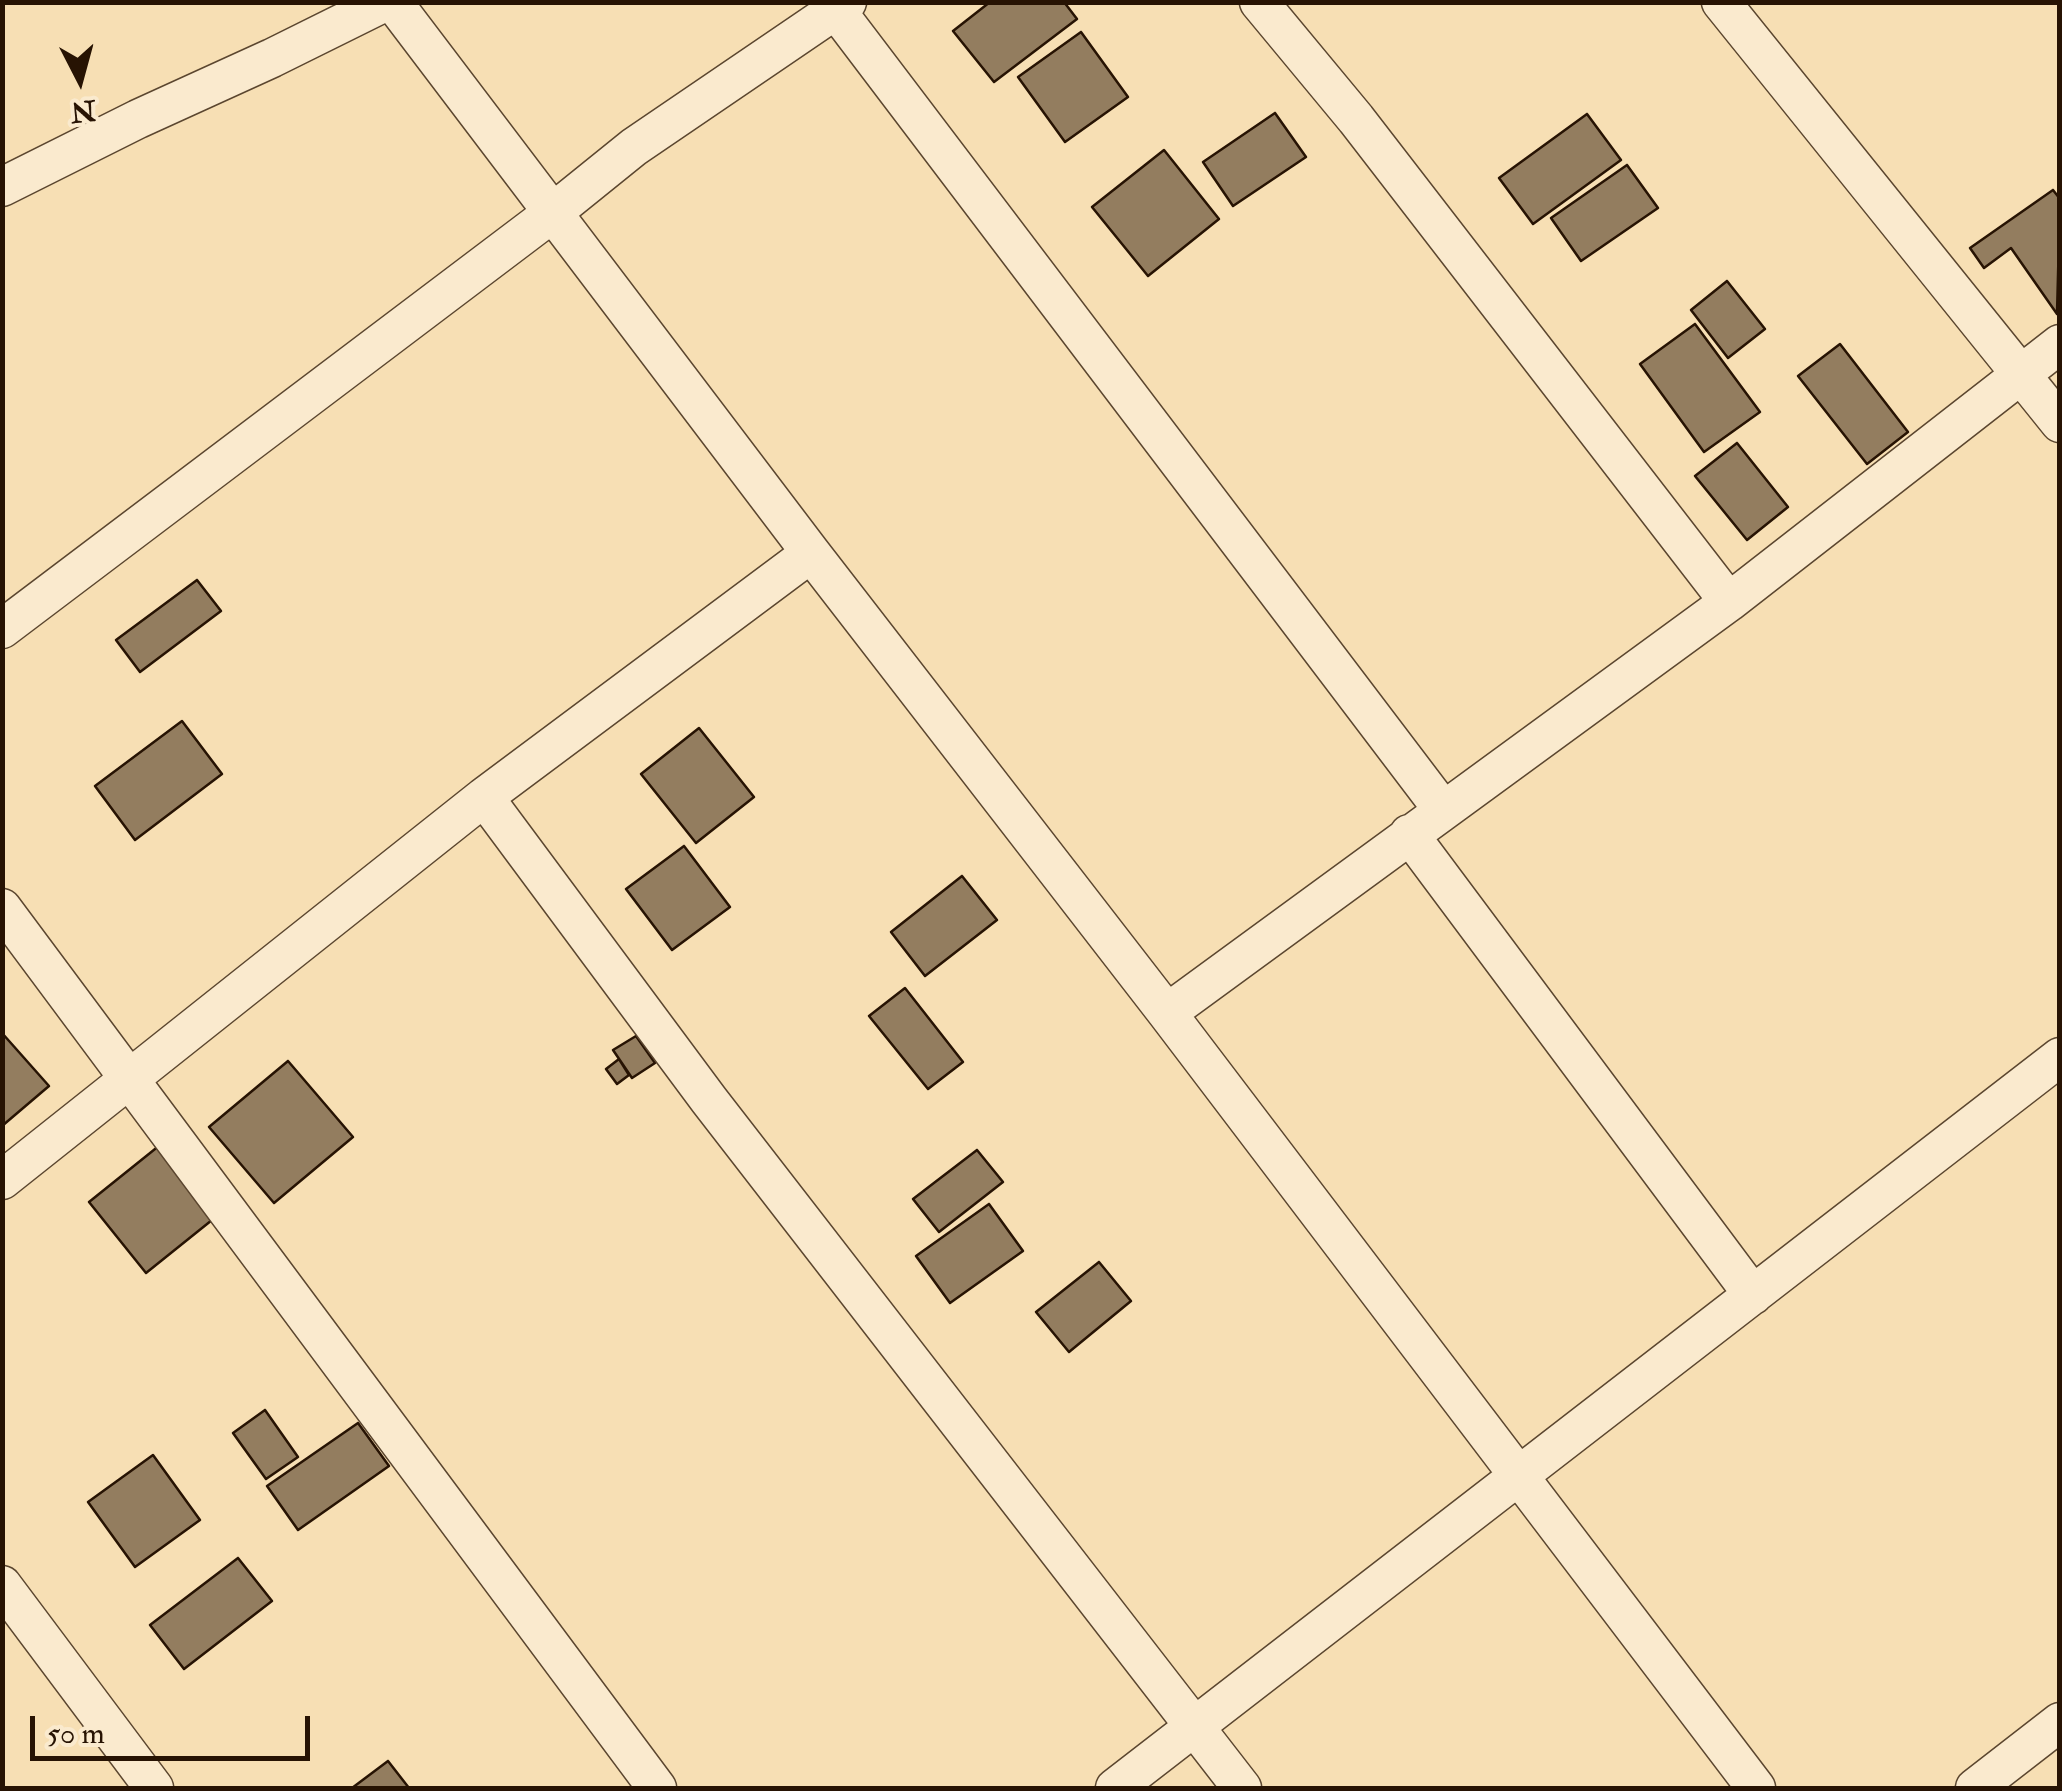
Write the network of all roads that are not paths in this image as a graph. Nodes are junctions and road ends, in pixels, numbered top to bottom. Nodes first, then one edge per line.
1 (389, 2) edge
2 (1259, 2) edge
3 (1722, 2) edge
4 (842, 6) edge
5 (2, 187) edge
6 (551, 214) junction
7 (2060, 344) edge
8 (2020, 372) junction
9 (2060, 423) edge
10 (810, 552) junction
11 (1729, 602) junction
12 (2, 629) edge
13 (484, 797) junction
14 (1443, 810) junction
15 (1409, 834) junction
16 (2, 908) edge
17 (1168, 1014) junction
18 (2060, 1057) edge
19 (129, 1078) junction
20 (2, 1180) edge
21 (1753, 1295) junction
22 (1518, 1476) junction
23 (2, 1585) edge
24 (2060, 1722) edge
25 (1194, 1728) junction
26 (154, 1788) edge
27 (658, 1788) edge
28 (1115, 1788) edge
29 (1242, 1788) edge
30 (1756, 1788) edge
31 (1976, 1788) edge

1 - 5 street
1 - 6 street
2 - 11 street
3 - 8 street
4 - 6 street
4 - 14 street
6 - 10 street
6 - 12 street
7 - 8 street
8 - 9 street
8 - 11 street
10 - 13 street
10 - 17 street
11 - 14 street
13 - 19 street
13 - 25 street
14 - 15 street
15 - 17 street
15 - 21 street
16 - 19 street
17 - 22 street
18 - 21 street
19 - 20 street
19 - 27 street
21 - 22 street
22 - 25 street
22 - 30 street
23 - 26 street
24 - 31 street
25 - 28 street
25 - 29 street

